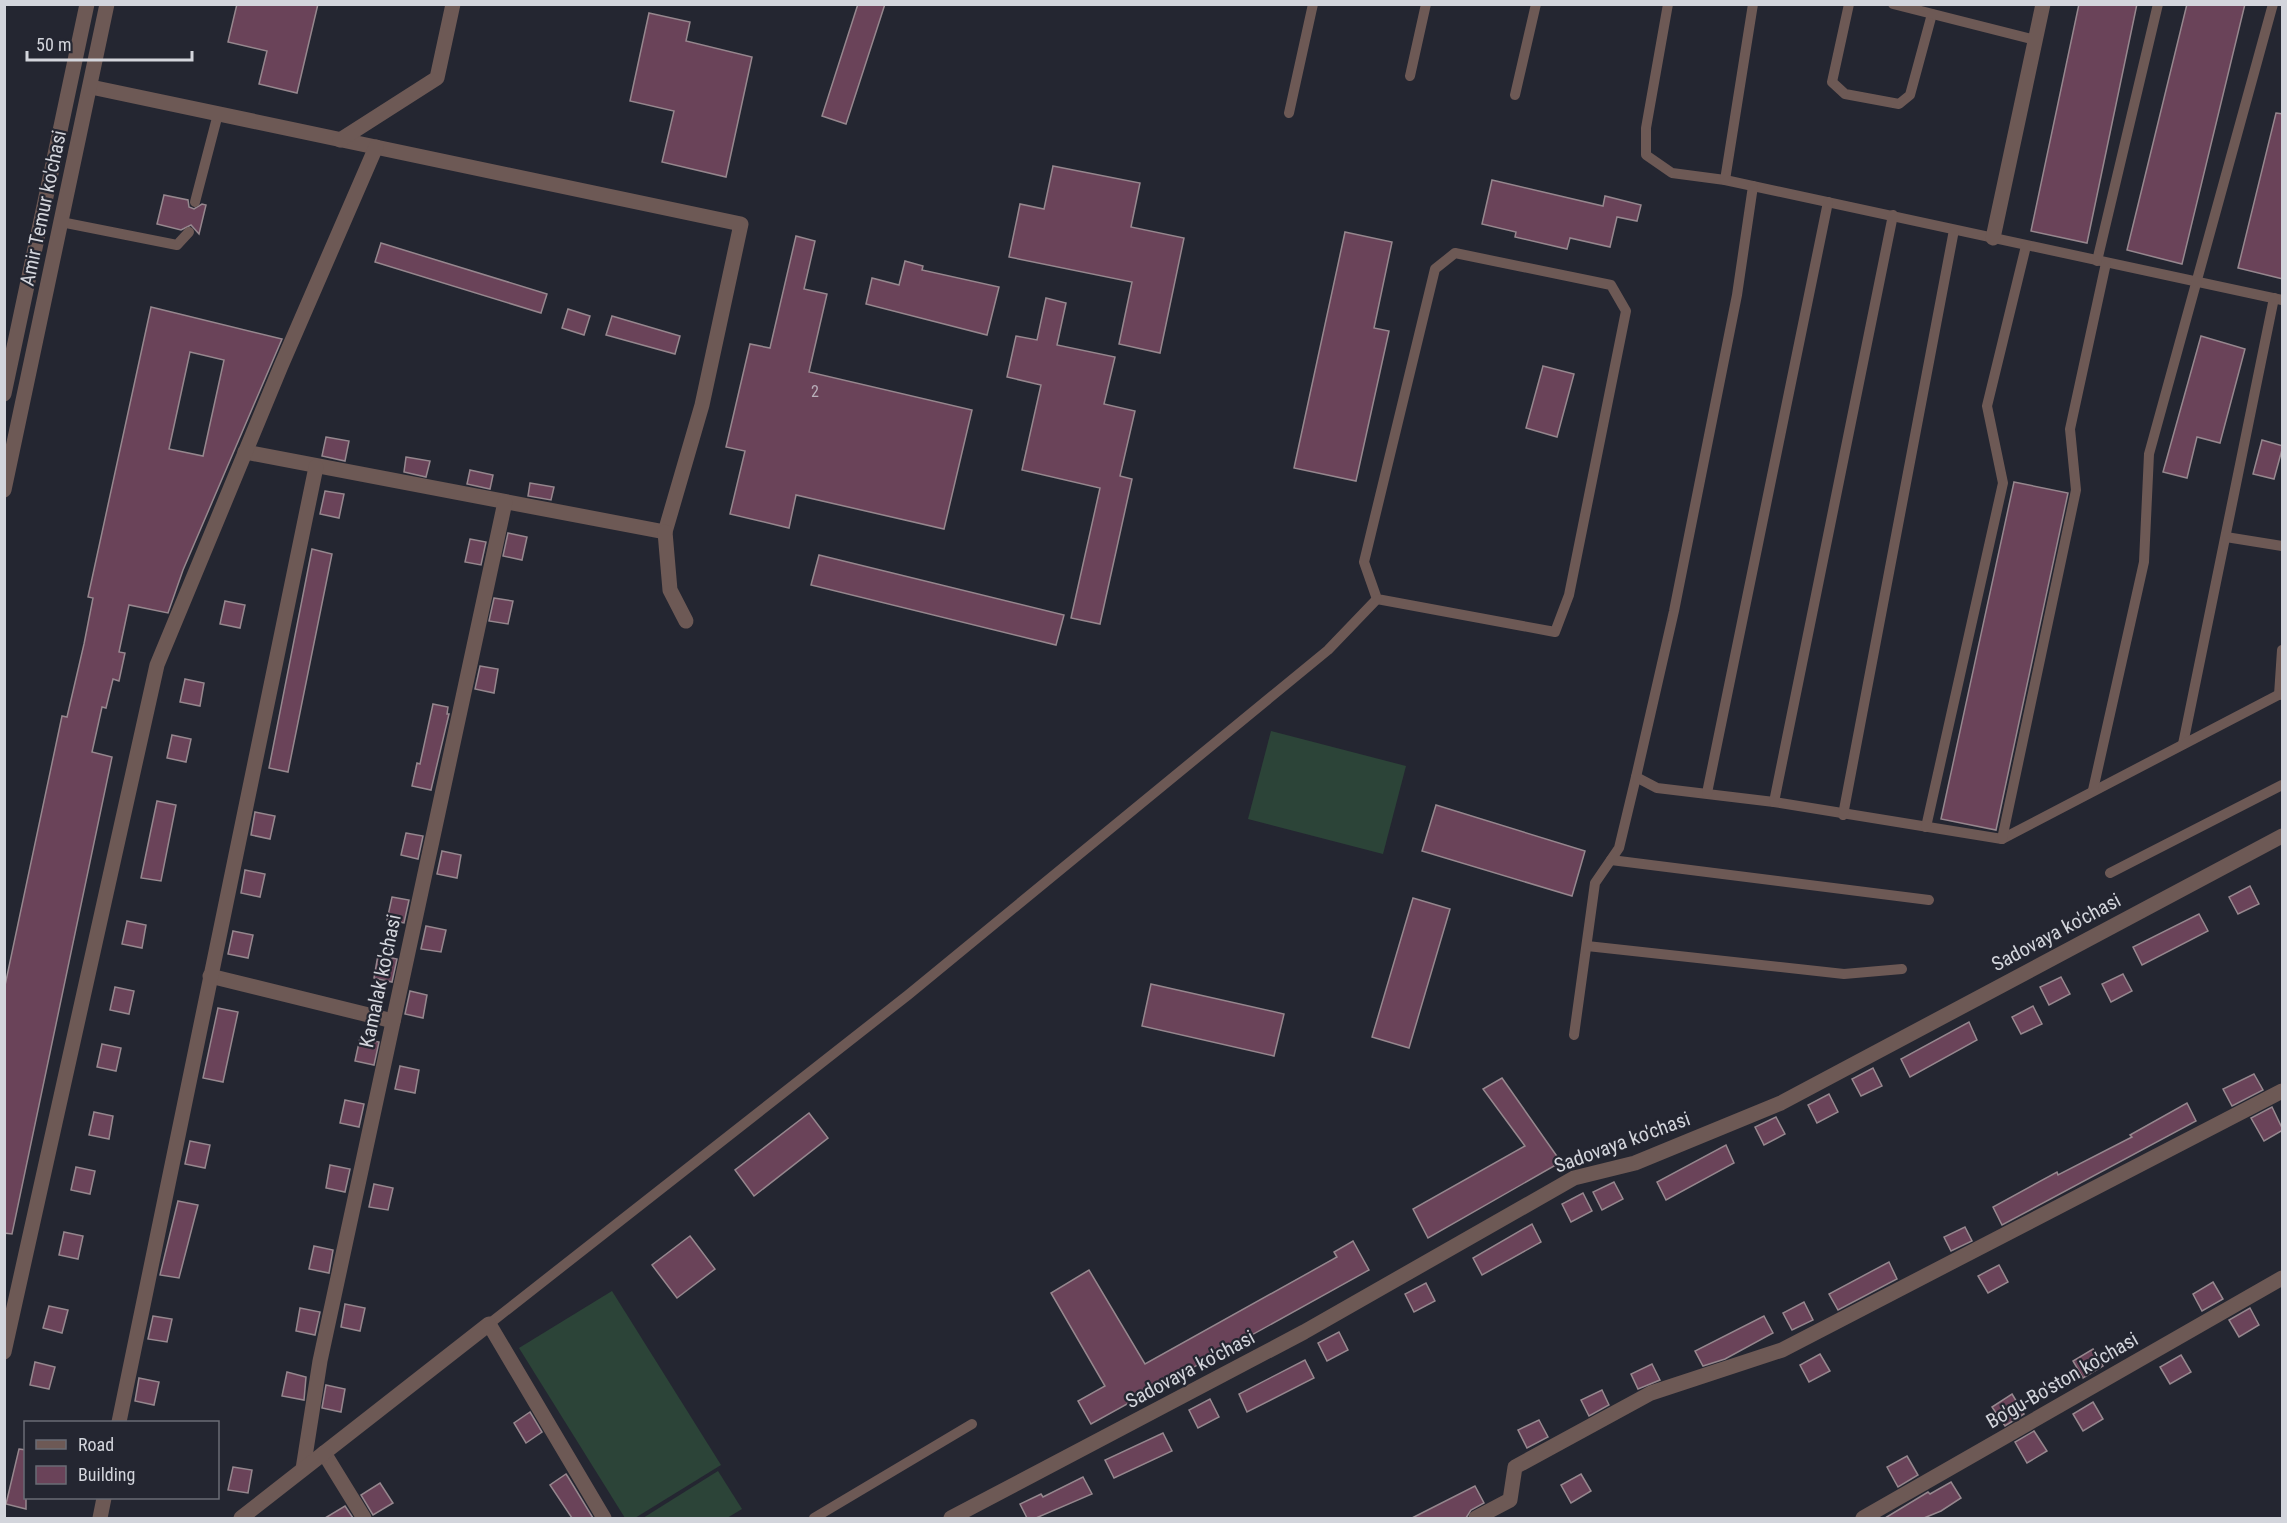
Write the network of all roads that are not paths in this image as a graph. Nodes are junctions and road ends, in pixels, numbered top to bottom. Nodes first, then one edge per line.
1 (87, 4) edge
2 (107, 4) edge
3 (453, 4) edge
4 (1313, 4) edge
5 (1426, 4) edge
6 (1536, 4) edge
7 (1668, 4) edge
8 (1753, 4) edge
9 (1849, 4) edge
10 (1893, 4) edge
11 (2043, 4) edge
12 (2158, 4) edge
13 (2273, 4) edge
14 (1932, 14) junction
15 (2035, 40) junction
16 (1410, 76) dead end
17 (91, 87) junction
18 (1515, 95) dead end
19 (1289, 113) dead end
20 (218, 114) junction
21 (340, 140) junction
22 (376, 147) junction
23 (1725, 180) junction
24 (1753, 186) junction
25 (195, 202) dead end
26 (1828, 202) junction
27 (1893, 215) junction
28 (60, 229) junction
29 (1954, 230) junction
30 (39, 231) junction
31 (189, 232) dead end
32 (1993, 238) junction
33 (2026, 246) junction
34 (2102, 262) junction
35 (2198, 282) junction
36 (2278, 299) edge
37 (4, 393) edge
38 (245, 452) junction
39 (316, 466) junction
40 (4, 490) edge
41 (505, 502) junction
42 (665, 532) junction
43 (2226, 537) junction
44 (2283, 546) edge
45 (1377, 599) junction
46 (686, 621) dead end
47 (2283, 650) edge
48 (2281, 694) edge
49 (2183, 744) junction
50 (1636, 777) junction
51 (2283, 785) edge
52 (2093, 790) junction
53 (1707, 793) junction
54 (1774, 802) junction
55 (1843, 815) junction
56 (1926, 827) junction
57 (2283, 836) edge
58 (2002, 839) junction
59 (1611, 860) junction
60 (2110, 873) dead end
61 (1929, 900) dead end
62 (1587, 946) junction
63 (1902, 969) dead end
64 (210, 976) junction
65 (393, 1021) junction
66 (1574, 1035) dead end
67 (2283, 1091) edge
68 (2283, 1278) edge
69 (489, 1323) junction
70 (4, 1352) edge
71 (119, 1421) edge
72 (972, 1424) dead end
73 (324, 1453) junction
74 (303, 1470) junction
75 (104, 1499) edge
76 (100, 1518) edge
77 (241, 1518) edge
78 (364, 1518) edge
79 (604, 1518) edge
80 (814, 1518) edge
81 (951, 1518) edge
82 (1476, 1518) edge
83 (1863, 1518) edge

1 - 30 street, Amir Temur ko'chasi
2 - 17 street, Amir Temur ko'chasi
3 - 21 street
4 - 19 lane
5 - 16 lane
6 - 18 lane
7 - 23 lane
8 - 23 lane
9 - 14 lane
10 - 14 lane
11 - 15 street
12 - 34 lane
13 - 35 lane
14 - 15 lane
15 - 32 street
17 - 20 street
17 - 28 street, Amir Temur ko'chasi
20 - 21 street
20 - 25 lane
21 - 22 street
22 - 38 street
22 - 42 street
23 - 24 lane
24 - 26 lane
24 - 50 lane
26 - 27 lane
26 - 53 lane
27 - 29 lane
27 - 54 lane
28 - 30 street
28 - 31 lane
28 - 40 street, Amir Temur ko'chasi
29 - 32 lane
29 - 55 lane
30 - 37 street, Amir Temur ko'chasi
32 - 33 lane
33 - 34 lane
33 - 56 lane
34 - 35 lane
34 - 58 lane
35 - 36 lane
35 - 52 lane
36 - 43 lane
38 - 39 street
38 - 70 street
39 - 41 street
39 - 64 street
41 - 42 street
41 - 65 street, Kamalak ko'chasi
42 - 46 street
43 - 44 lane
43 - 49 lane
45 - 45 lane
45 - 69 lane
47 - 48 lane
48 - 49 lane
49 - 52 lane
50 - 53 lane
50 - 59 lane
51 - 60 lane
52 - 58 lane
53 - 54 lane
54 - 55 lane
55 - 56 lane
56 - 58 lane
57 - 81 street, Sadovaya ko'chasi
59 - 61 lane
59 - 62 lane
62 - 63 lane
62 - 66 lane
64 - 65 street
64 - 71 street
65 - 74 street, Kamalak ko'chasi
67 - 82 street
68 - 83 street, Bo'gu-Bo'ston ko'chasi
69 - 73 street
69 - 79 street
72 - 80 lane
73 - 74 street
73 - 78 street
74 - 77 street
75 - 76 street

